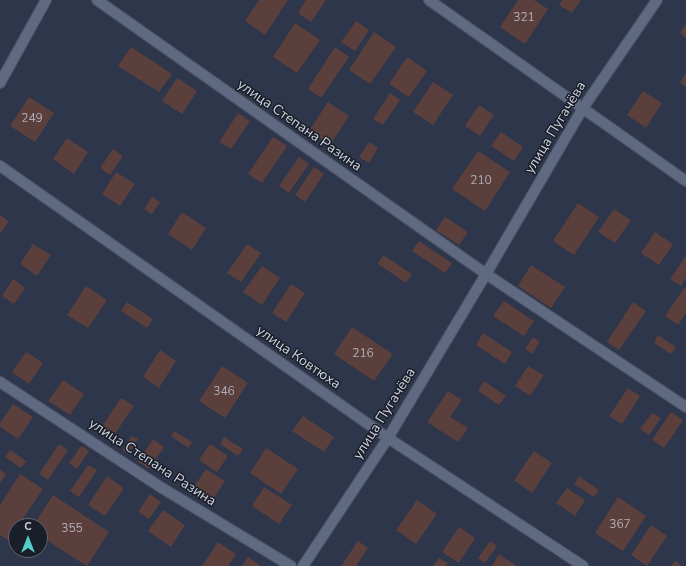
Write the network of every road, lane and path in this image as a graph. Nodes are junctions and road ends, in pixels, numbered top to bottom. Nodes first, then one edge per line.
1 (46, 0) edge
2 (97, 0) edge
3 (429, 0) edge
4 (657, 0) edge
5 (0, 83) edge
6 (583, 108) junction
7 (0, 166) edge
8 (686, 181) edge
9 (486, 274) junction
10 (0, 382) edge
11 (686, 406) edge
12 (388, 438) junction
13 (290, 566) edge
14 (304, 566) edge
15 (583, 566) edge

1 - 5 street
2 - 9 street, улица Степана Разина
3 - 6 street
4 - 6 street, улица Пугачёва
6 - 8 street
6 - 9 street, улица Пугачёва
7 - 12 street, улица Ковтюха
9 - 11 street
9 - 12 street, улица Пугачёва
10 - 13 street, улица Степана Разина
12 - 14 street, улица Пугачёва
12 - 15 street, улица Ковтюха

